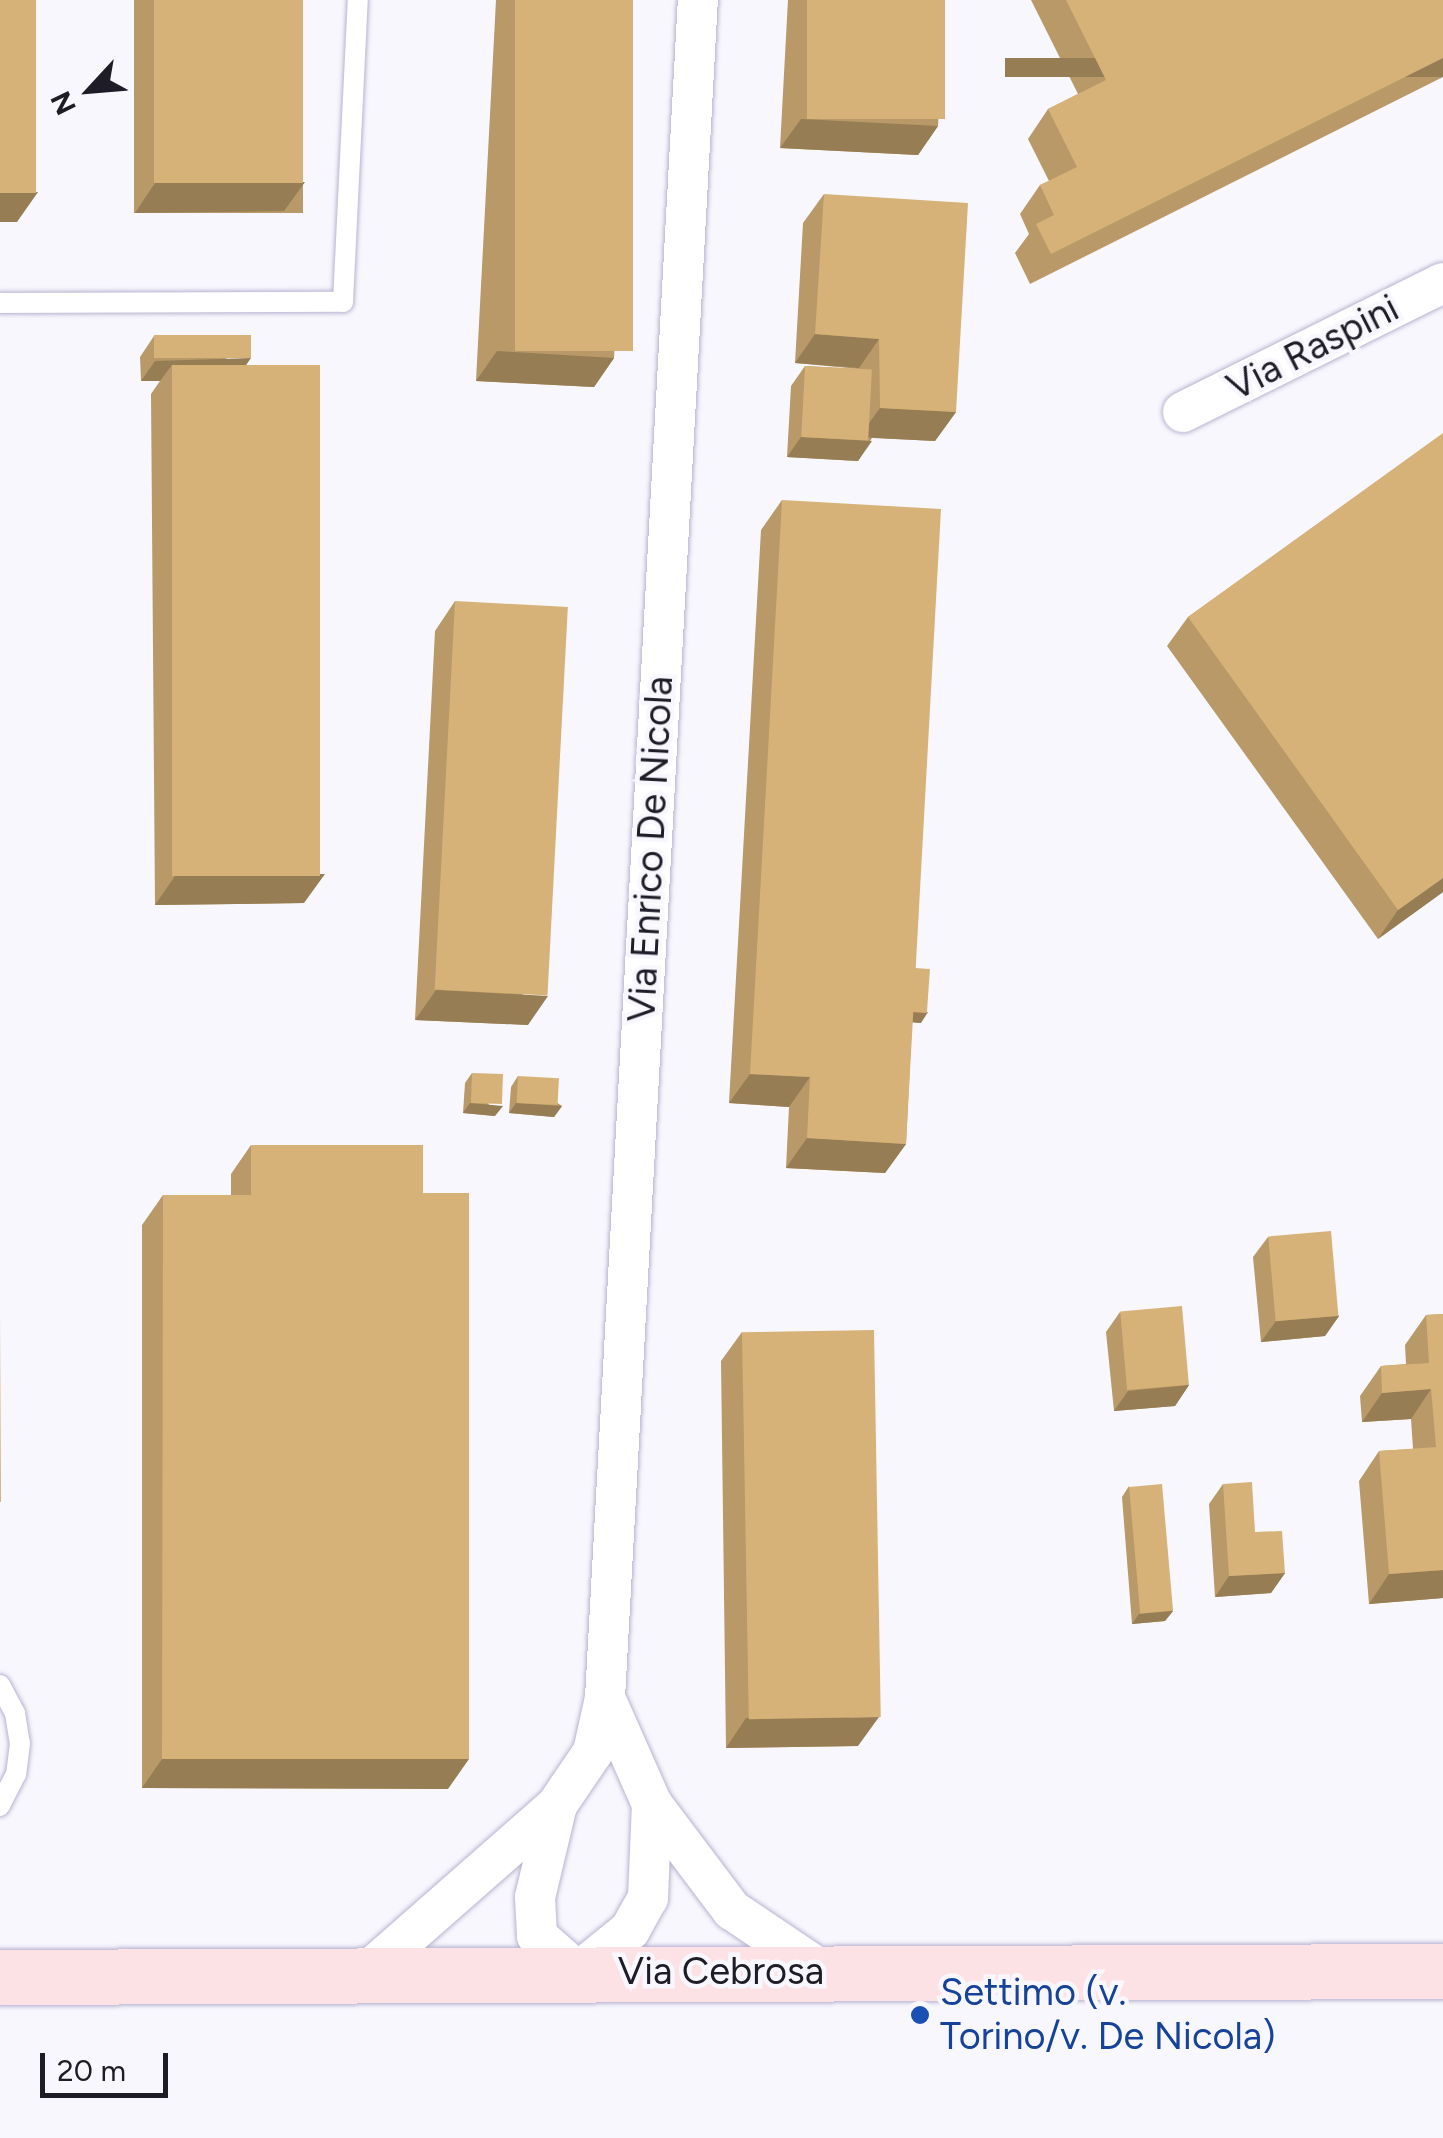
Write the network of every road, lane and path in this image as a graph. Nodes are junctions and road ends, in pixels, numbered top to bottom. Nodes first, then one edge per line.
1 (358, 0) edge
2 (698, 0) edge
3 (1443, 283) edge
4 (0, 302) edge
5 (1184, 412) dead end
6 (0, 1685) edge
7 (604, 1698) junction
8 (558, 1804) junction
9 (652, 1804) junction
10 (0, 1806) edge
11 (578, 1972) junction
12 (824, 1972) junction
13 (1443, 1972) edge
14 (366, 1973) junction
15 (0, 1976) edge

1 - 4 lane
2 - 7 street, Via Enrico De Nicola
3 - 5 street, Via Raspini
6 - 10 lane
7 - 8 street, Via Enrico De Nicola
7 - 9 street, Via Enrico De Nicola
8 - 11 street, Via Enrico De Nicola
8 - 14 street, Via Enrico De Nicola
9 - 11 street, Via Enrico De Nicola
9 - 12 street, Via Enrico De Nicola
11 - 12 main road, Via Cebrosa
11 - 14 main road, Via Cebrosa
12 - 13 main road, Via Cebrosa
14 - 15 main road, Via Cebrosa

